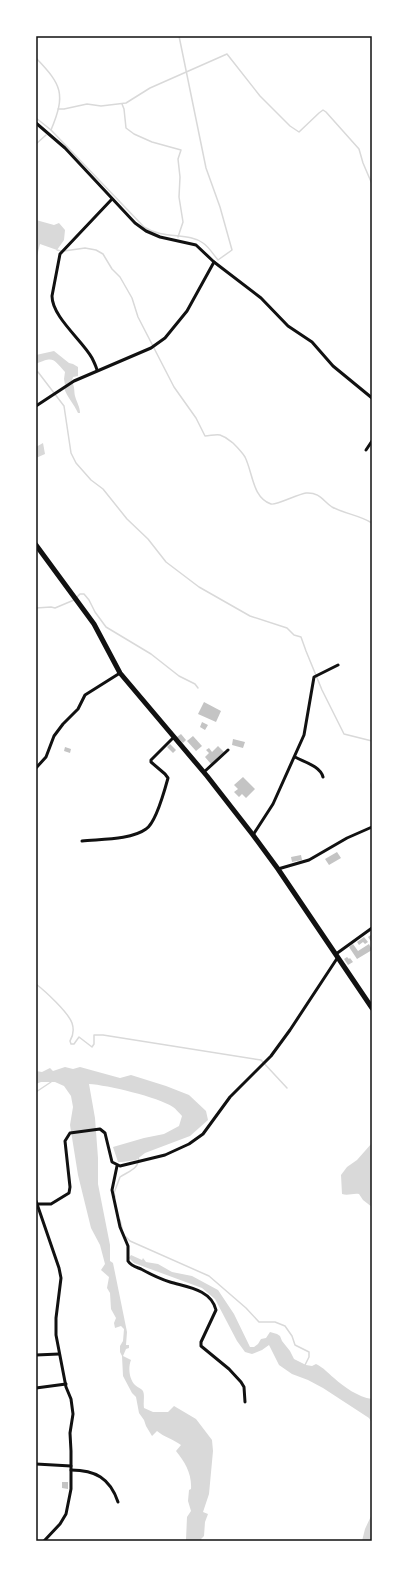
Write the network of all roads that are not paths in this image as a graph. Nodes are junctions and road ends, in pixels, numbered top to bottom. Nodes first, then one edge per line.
1 (36, 123) edge
2 (112, 199) junction
3 (214, 262) junction
4 (97, 370) junction
5 (372, 398) edge
6 (36, 406) edge
7 (372, 441) edge
8 (366, 450) dead end
9 (36, 545) edge
10 (338, 665) dead end
11 (120, 673) junction
12 (174, 737) junction
13 (228, 750) dead end
14 (295, 757) junction
15 (36, 768) edge
16 (204, 772) junction
17 (323, 777) dead end
18 (372, 827) edge
19 (253, 836) junction
20 (82, 841) dead end
21 (278, 869) junction
22 (372, 928) edge
23 (337, 956) junction
24 (372, 1008) edge
25 (118, 1166) junction
26 (36, 1202) edge
27 (60, 1354) junction
28 (36, 1355) edge
29 (66, 1384) junction
30 (36, 1388) edge
31 (245, 1402) dead end
32 (36, 1464) edge
33 (71, 1468) junction
34 (118, 1502) dead end
35 (44, 1541) edge

1 - 2 street
2 - 3 street
2 - 4 street
3 - 4 street
3 - 5 street
4 - 6 street
7 - 8 street
9 - 11 highway
10 - 14 street
11 - 12 highway
11 - 15 street
12 - 16 highway
12 - 20 street
13 - 16 street
14 - 17 street
14 - 19 street
16 - 19 highway
18 - 21 street
19 - 21 highway
21 - 23 highway
22 - 23 street
23 - 24 highway
23 - 25 street
25 - 26 street
25 - 31 street
26 - 27 street
27 - 28 street
27 - 29 street
29 - 30 street
29 - 33 street
32 - 33 street
33 - 34 street
33 - 35 street

